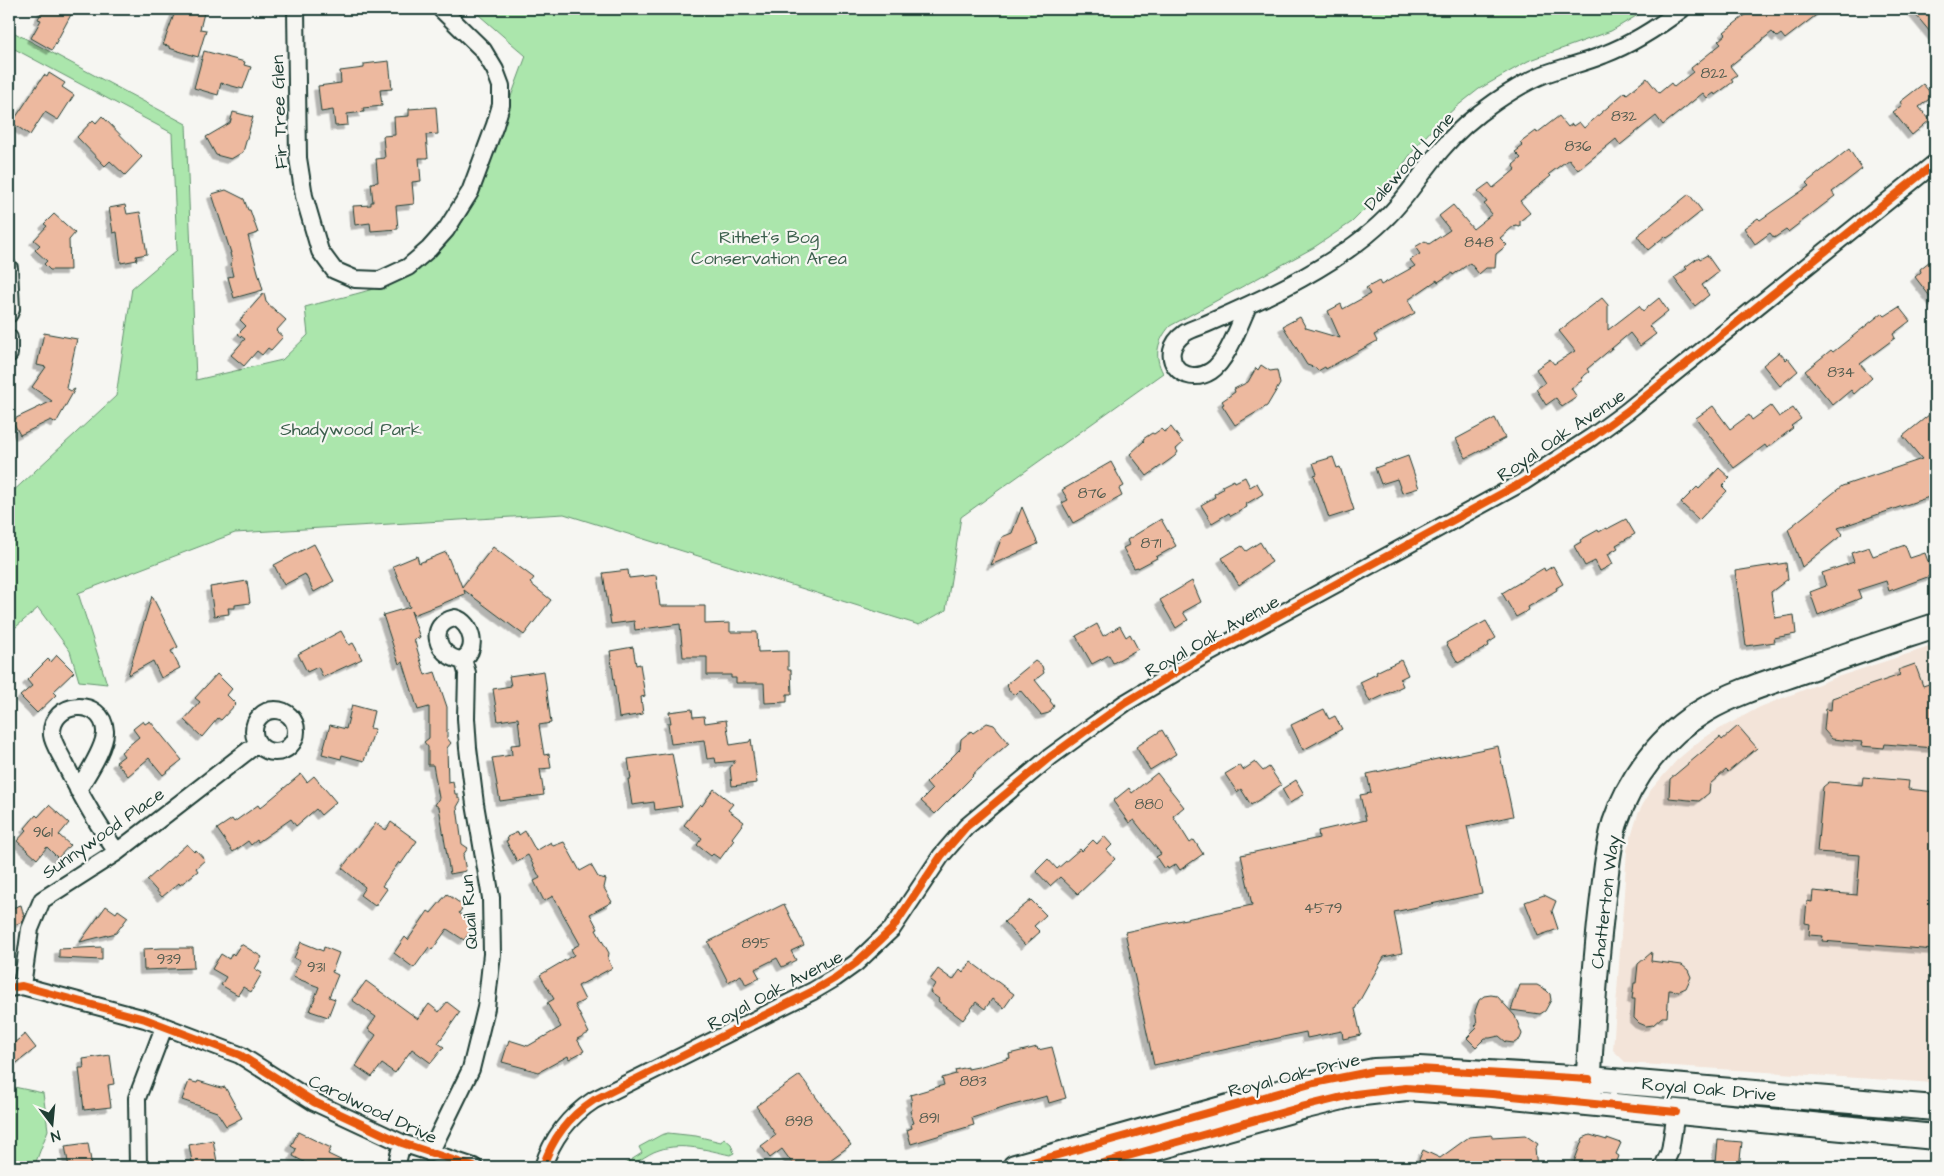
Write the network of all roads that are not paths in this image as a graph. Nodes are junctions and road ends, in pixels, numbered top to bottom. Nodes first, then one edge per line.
1 (296, 9) edge
2 (441, 9) edge
3 (1682, 9) edge
4 (1935, 162) edge
5 (9, 268) edge
6 (1248, 306) junction
7 (9, 314) edge
8 (9, 338) edge
9 (9, 354) edge
10 (1935, 626) edge
11 (463, 659) dead end
12 (258, 743) dead end
13 (78, 790) junction
14 (117, 852) junction
15 (15, 987) edge
16 (164, 1027) junction
17 (1589, 1079) junction
18 (1588, 1103) junction
19 (1935, 1108) edge
20 (1676, 1112) junction
21 (1935, 1137) edge
22 (402, 1143) junction
23 (430, 1153) junction
24 (138, 1167) edge
25 (396, 1167) edge
26 (474, 1167) edge
27 (543, 1167) edge
28 (1015, 1167) edge
29 (1088, 1167) edge
30 (1663, 1167) edge

1 - 2 street, Fir Tree Glen
3 - 6 street, Dalewood Lane
4 - 27 street, Royal Oak Avenue
5 - 7 street
6 - 6 street, Dalewood Lane
8 - 9 street
10 - 17 main road, Chatterton Way
11 - 23 street, Quail Run
12 - 14 street, Sunnywood Place
13 - 13 street
13 - 14 street
14 - 15 street, Sunnywood Place
15 - 16 street, Carolwood Drive
16 - 22 street, Carolwood Drive
16 - 24 street
17 - 18 main road, Chatterton Way
17 - 19 main road, Royal Oak Drive
17 - 28 main road, Royal Oak Drive
18 - 20 main road, Royal Oak Drive
18 - 29 main road, Royal Oak Drive
20 - 21 main road, Royal Oak Drive
20 - 30 street
22 - 23 street, Carolwood Drive
22 - 25 street
23 - 26 street, Carolwood Drive

